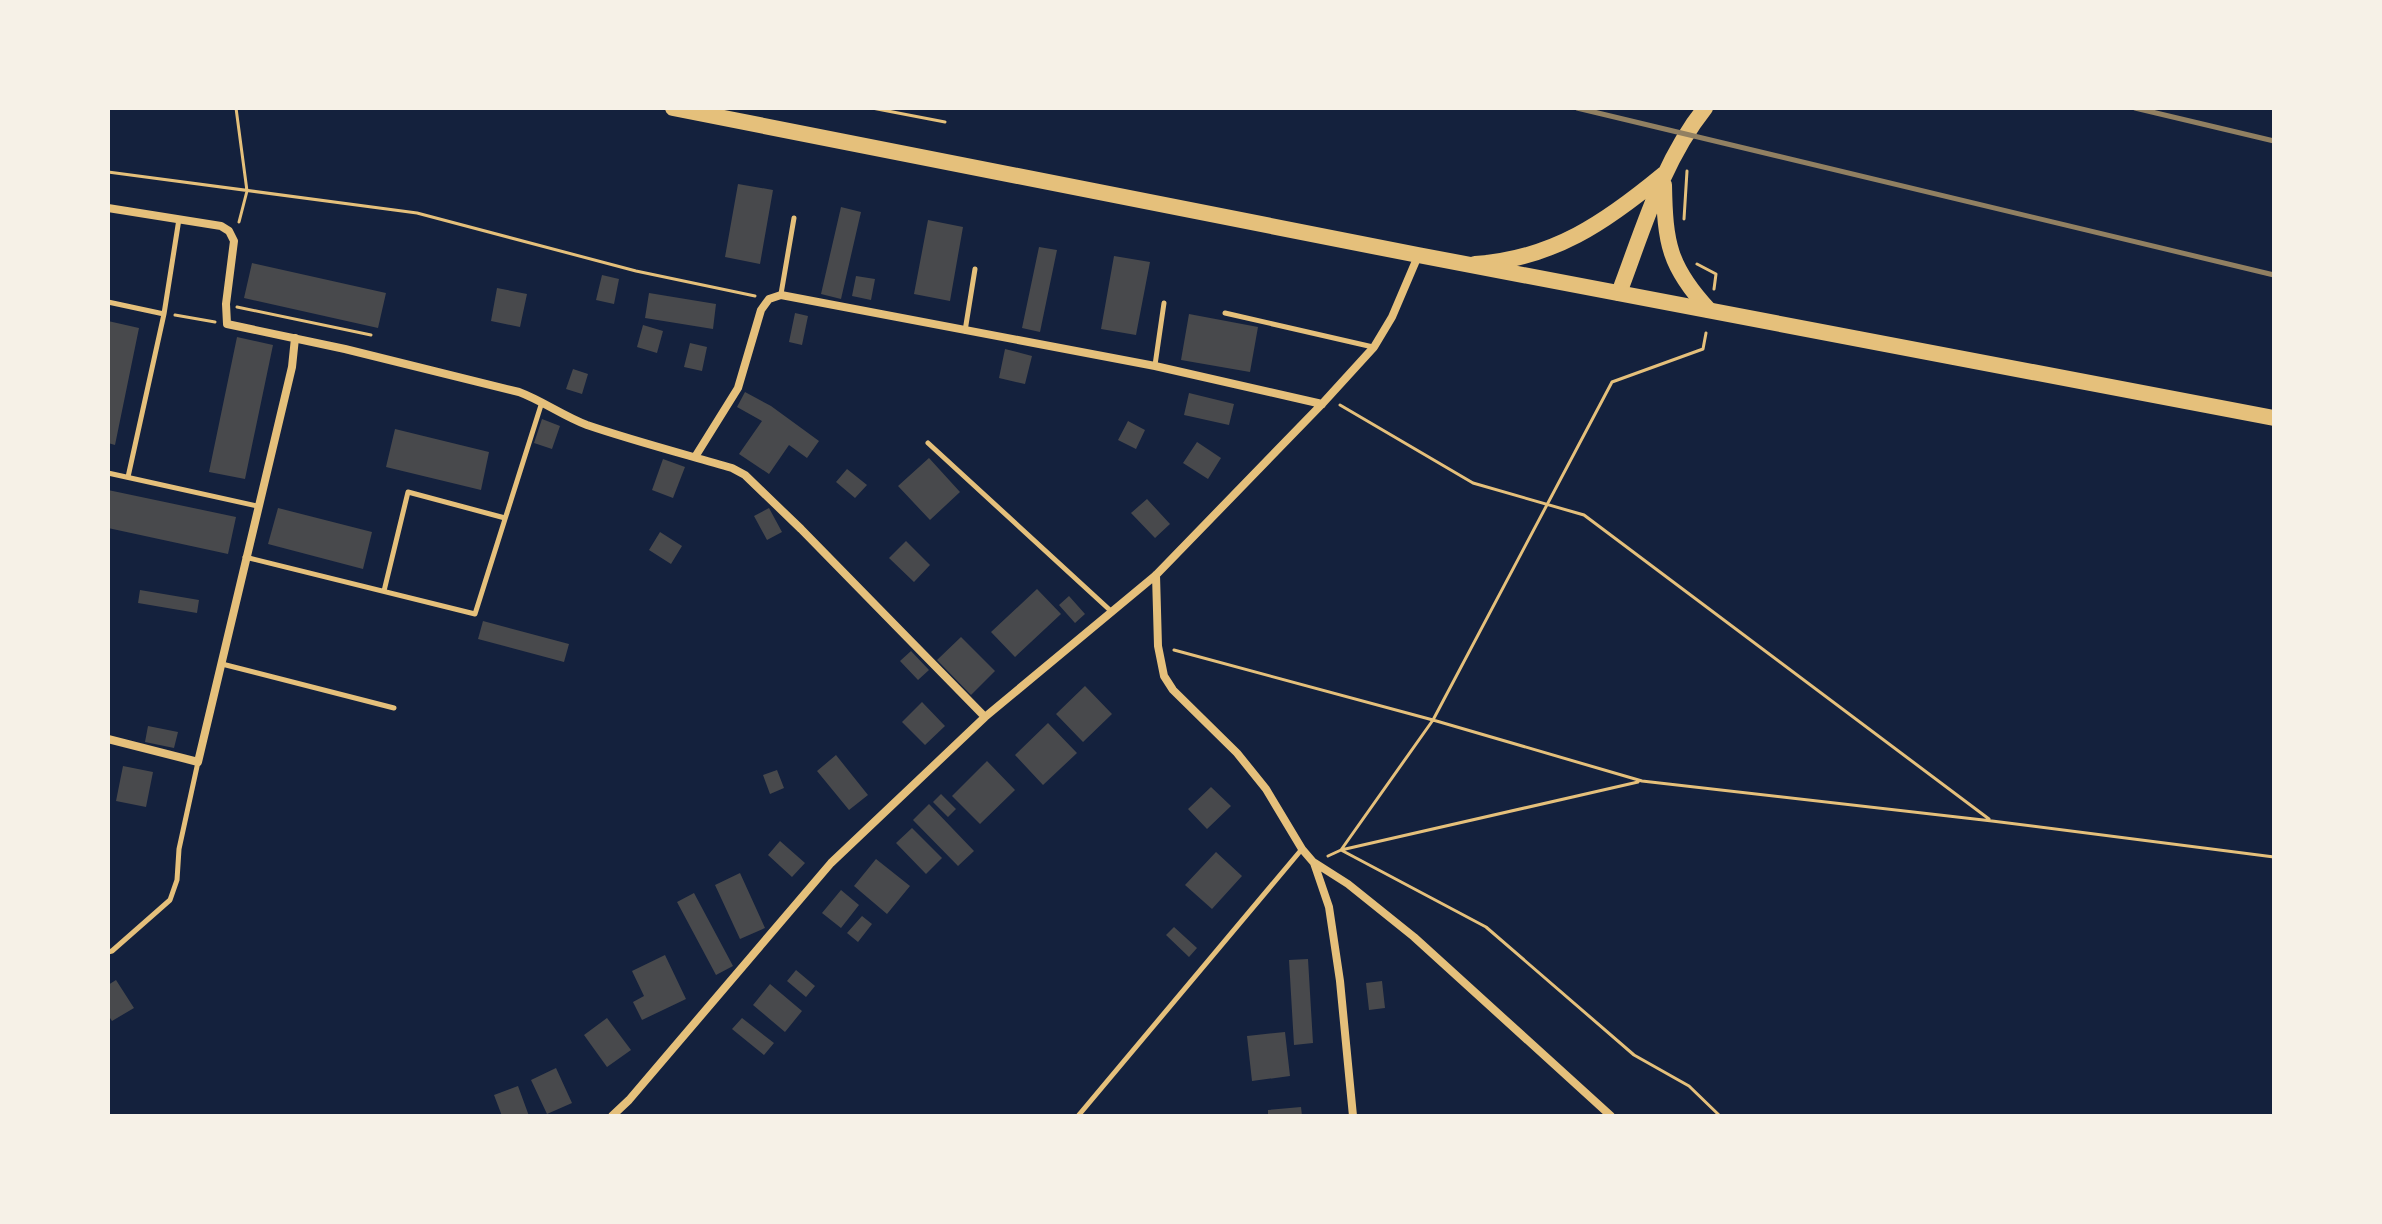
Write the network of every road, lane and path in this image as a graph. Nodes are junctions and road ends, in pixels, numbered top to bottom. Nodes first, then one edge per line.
1 (236, 108) edge
2 (673, 108) edge
3 (872, 108) edge
4 (1705, 108) edge
5 (945, 122) dead end
6 (1690, 160) dead end
7 (108, 172) edge
8 (1664, 174) junction
9 (247, 191) junction
10 (108, 208) edge
11 (180, 218) junction
12 (794, 218) dead end
13 (1684, 227) dead end
14 (234, 241) junction
15 (1418, 255) junction
16 (1467, 264) junction
17 (1698, 264) dead end
18 (975, 269) dead end
19 (1713, 292) dead end
20 (1619, 293) junction
21 (781, 295) junction
22 (769, 299) junction
23 (108, 302) edge
24 (1164, 303) dead end
25 (226, 304) junction
26 (1709, 310) junction
27 (1225, 313) dead end
28 (164, 314) junction
29 (227, 324) junction
30 (965, 332) junction
31 (1706, 333) dead end
32 (371, 335) dead end
33 (295, 338) junction
34 (1374, 347) junction
35 (1155, 366) junction
36 (543, 401) junction
37 (1325, 401) junction
38 (2274, 418) edge
39 (928, 443) dead end
40 (695, 457) junction
41 (108, 473) edge
42 (128, 477) junction
43 (1547, 503) junction
44 (257, 506) junction
45 (505, 518) junction
46 (245, 557) junction
47 (1156, 575) junction
48 (384, 591) junction
49 (1112, 612) junction
50 (1158, 646) junction
51 (222, 664) junction
52 (394, 708) dead end
53 (985, 717) junction
54 (1433, 720) junction
55 (108, 739) edge
56 (198, 762) junction
57 (1642, 781) junction
58 (1992, 821) junction
59 (1302, 849) junction
60 (1341, 850) junction
61 (2274, 857) edge
62 (1314, 863) junction
63 (108, 952) edge
64 (612, 1116) edge
65 (1078, 1116) edge
66 (1353, 1116) edge
67 (1611, 1116) edge
68 (1720, 1116) edge

1 - 9 path
2 - 15 main road
3 - 5 path
4 - 8 main road
6 - 13 path
7 - 9 path
8 - 16 main road
8 - 20 main road
8 - 26 main road
9 - 14 path
9 - 22 path
10 - 11 street
11 - 14 street
11 - 28 lane
12 - 21 lane
14 - 25 street
15 - 16 main road
15 - 34 street
16 - 20 main road
17 - 19 path
18 - 30 lane
20 - 26 main road
21 - 22 street
21 - 30 street
22 - 40 street
23 - 28 lane
24 - 35 lane
25 - 29 street
25 - 32 path
26 - 38 main road
27 - 34 lane
28 - 29 path
28 - 42 lane
29 - 33 street
30 - 35 street
31 - 43 path
33 - 36 street
33 - 44 street
34 - 37 street
35 - 37 street
36 - 40 street
36 - 45 lane
37 - 43 path
37 - 47 street
39 - 49 lane
40 - 53 street
41 - 42 lane
42 - 44 lane
43 - 54 path
43 - 58 path
44 - 46 street
45 - 48 lane
45 - 48 lane
46 - 48 lane
46 - 51 street
47 - 49 street
47 - 50 street
49 - 53 street
50 - 54 path
50 - 59 street
51 - 52 lane
51 - 56 street
53 - 64 street
54 - 57 path
54 - 60 path
55 - 56 street
56 - 63 lane
57 - 58 path
57 - 60 path
58 - 61 path
59 - 62 street
59 - 65 lane
60 - 62 path
60 - 68 path
62 - 66 street
62 - 67 street

